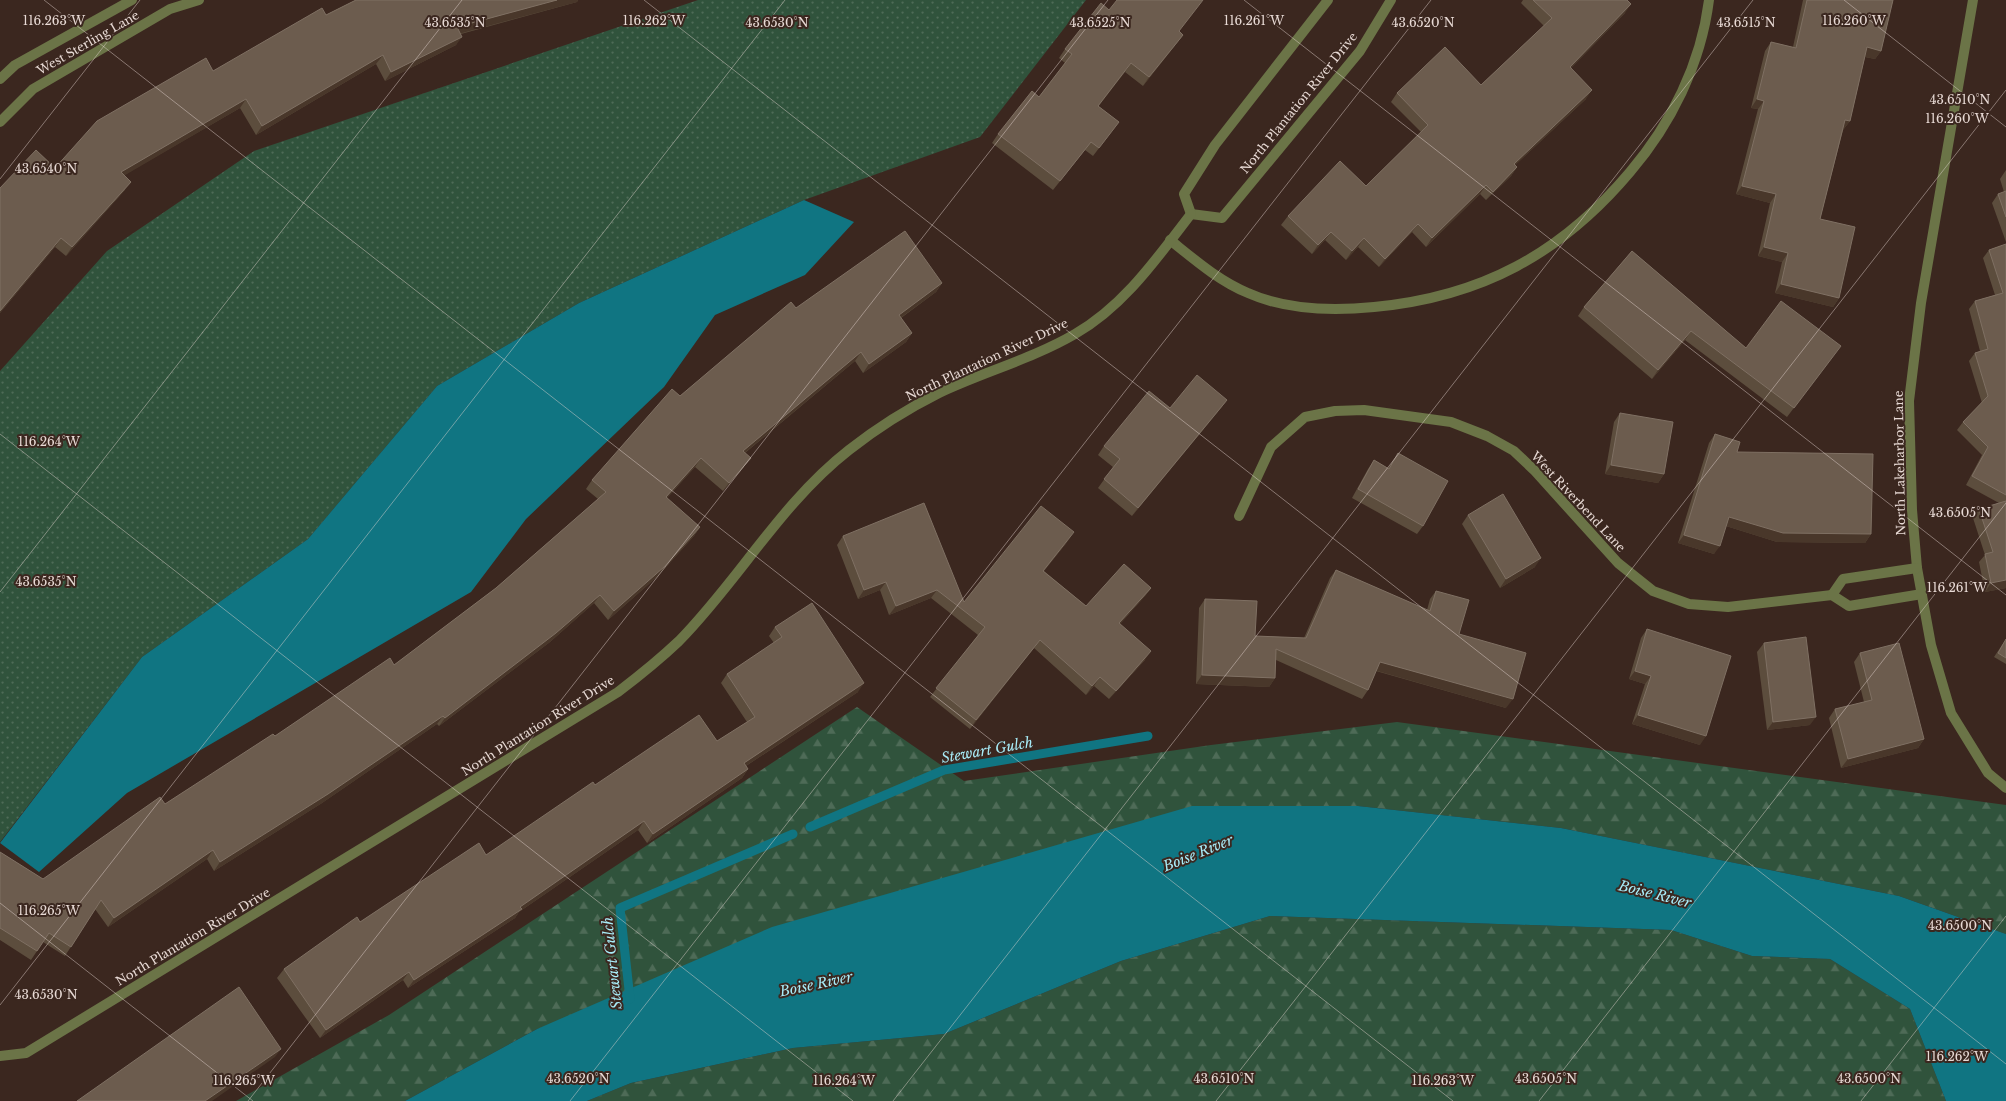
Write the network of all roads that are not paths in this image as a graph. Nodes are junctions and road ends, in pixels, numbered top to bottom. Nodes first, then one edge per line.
1 (132, 0) edge
2 (199, 0) edge
3 (1328, 0) edge
4 (1391, 0) edge
5 (1710, 0) edge
6 (1973, 0) edge
7 (0, 79) edge
8 (0, 122) edge
9 (1191, 214) junction
10 (1170, 240) junction
11 (1239, 516) dead end
12 (1917, 568) junction
13 (1922, 594) junction
14 (1832, 595) junction
15 (2006, 788) edge
16 (0, 1056) edge

1 - 7 street, West Sterling Lane
2 - 8 street, West Sterling Lane
3 - 9 street
4 - 9 street, North Plantation River Drive
5 - 10 street
6 - 12 street, North Lakeharbor Lane
9 - 10 street, North Plantation River Drive
10 - 16 street, North Plantation River Drive
11 - 14 street, West Riverbend Lane
12 - 13 street, North Lakeharbor Lane
12 - 14 street
13 - 14 street
13 - 15 street, North Lakeharbor Lane

